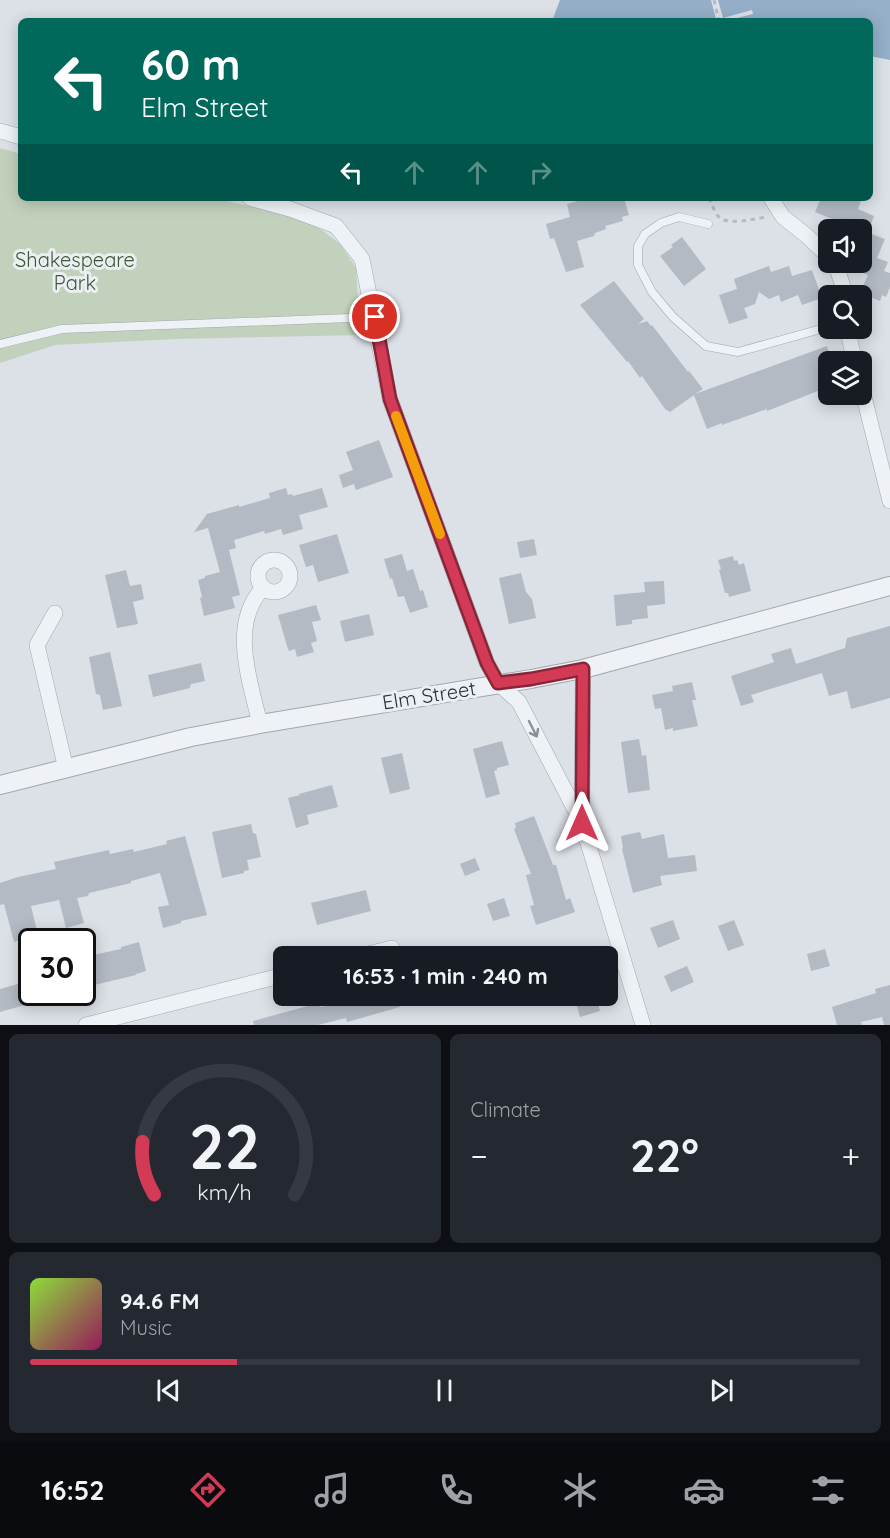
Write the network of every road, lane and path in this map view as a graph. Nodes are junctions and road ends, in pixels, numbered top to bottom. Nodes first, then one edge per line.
1 (714, 0) edge
2 (718, 18) edge
3 (0, 131) edge
4 (18, 135) edge
5 (261, 201) edge
6 (711, 201) edge
7 (773, 201) edge
8 (781, 214) junction
9 (708, 224) dead end
10 (818, 247) edge
11 (375, 317) junction
12 (818, 330) edge
13 (0, 344) edge
14 (866, 405) edge
15 (890, 501) edge
16 (890, 586) edge
17 (263, 588) dead end
18 (55, 613) dead end
19 (583, 669) junction
20 (498, 683) junction
21 (260, 724) junction
22 (66, 769) junction
23 (0, 785) edge
24 (582, 823) junction
25 (273, 978) edge
26 (86, 1025) edge
27 (643, 1025) edge

1 - 2 path
3 - 4 street
5 - 11 street
6 - 8 path
7 - 8 street
8 - 10 street
9 - 12 lane
11 - 13 lane
11 - 20 street
14 - 15 street
16 - 19 street, Elm Street
17 - 21 street
18 - 22 street
19 - 20 street, Elm Street
19 - 24 street
20 - 21 street, Elm Street
20 -> 24 street
21 - 22 street, Elm Street
22 - 23 street, Elm Street
24 - 27 street
25 - 26 street

